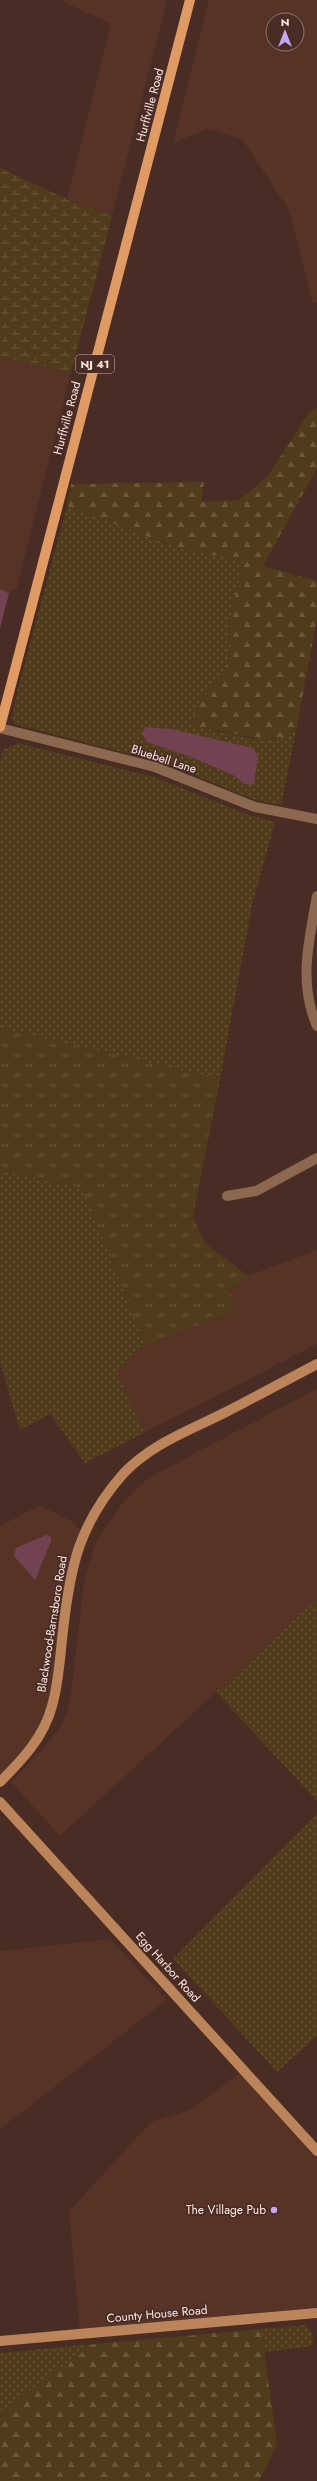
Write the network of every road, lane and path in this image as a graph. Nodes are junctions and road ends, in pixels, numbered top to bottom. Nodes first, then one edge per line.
1 (190, 0) edge
2 (0, 728) edge
3 (317, 819) edge
4 (317, 896) edge
5 (317, 1026) edge
6 (317, 1158) edge
7 (227, 1196) dead end
8 (317, 1364) edge
9 (0, 1782) edge
10 (0, 1802) edge
11 (317, 2151) edge
12 (317, 2313) edge
13 (0, 2342) edge

1 - 2 main road, Hurffville Road / NJ 41
2 - 3 street, Bluebell Lane
4 - 5 street
6 - 7 street
8 - 9 main road, Blackwood-Barnsboro Road
10 - 11 main road, Egg Harbor Road
12 - 13 main road, County House Road

